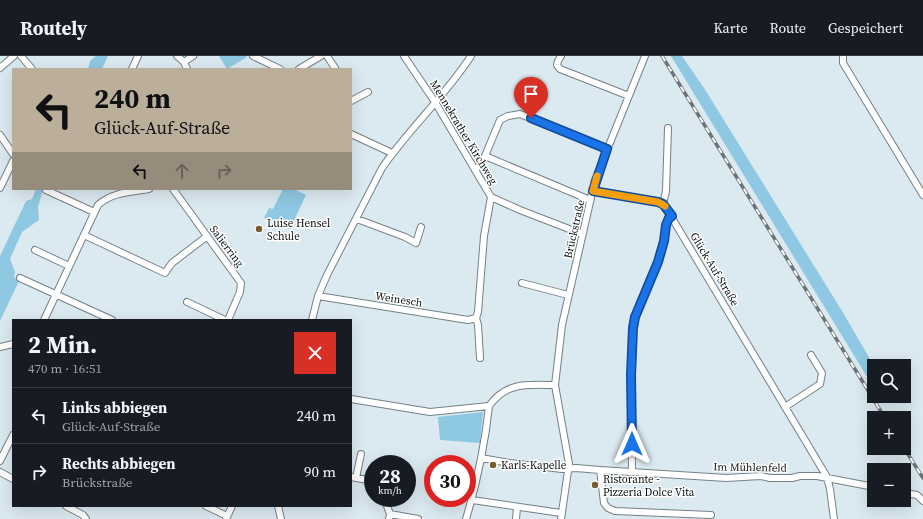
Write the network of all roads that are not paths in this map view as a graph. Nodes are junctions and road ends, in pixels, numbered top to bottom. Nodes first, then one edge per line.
1 (14, 56) edge
2 (21, 56) edge
3 (138, 56) edge
4 (177, 56) edge
5 (192, 56) edge
6 (253, 56) edge
7 (320, 56) edge
8 (327, 56) edge
9 (404, 56) edge
10 (471, 56) edge
11 (561, 56) edge
12 (645, 56) edge
13 (843, 56) edge
14 (184, 62) junction
15 (0, 68) edge
16 (31, 68) edge
17 (132, 68) edge
18 (187, 68) edge
19 (278, 68) edge
20 (301, 68) edge
21 (334, 68) dead end
22 (368, 92) dead end
23 (629, 96) junction
24 (352, 100) edge
25 (435, 102) junction
26 (668, 128) dead end
27 (352, 134) edge
28 (0, 135) edge
29 (607, 149) junction
30 (12, 153) edge
31 (392, 153) junction
32 (485, 156) junction
33 (12, 163) edge
34 (475, 170) junction
35 (0, 188) edge
36 (46, 190) dead end
37 (135, 190) edge
38 (174, 190) edge
39 (121, 191) edge
40 (593, 191) junction
41 (923, 195) edge
42 (491, 197) junction
43 (590, 200) junction
44 (663, 204) junction
45 (94, 212) junction
46 (672, 216) junction
47 (356, 219) junction
48 (421, 227) dead end
49 (582, 234) junction
50 (84, 235) junction
51 (206, 236) junction
52 (35, 250) dead end
53 (69, 266) junction
54 (20, 278) dead end
55 (522, 283) dead end
56 (56, 294) junction
57 (568, 295) junction
58 (318, 296) junction
59 (187, 302) dead end
60 (476, 318) junction
61 (44, 319) edge
62 (110, 319) edge
63 (225, 319) edge
64 (227, 319) edge
65 (312, 319) edge
66 (12, 344) edge
67 (0, 347) edge
68 (811, 355) dead end
69 (480, 358) dead end
70 (555, 385) junction
71 (352, 399) edge
72 (489, 406) junction
73 (785, 406) junction
74 (12, 437) edge
75 (361, 454) dead end
76 (481, 458) junction
77 (0, 461) edge
78 (569, 468) junction
79 (600, 470) junction
80 (632, 471) junction
81 (0, 472) edge
82 (827, 477) junction
83 (12, 478) edge
84 (354, 478) edge
85 (364, 480) edge
86 (476, 481) edge
87 (867, 486) edge
88 (911, 494) edge
89 (476, 501) edge
90 (923, 501) edge
91 (68, 507) edge
92 (208, 507) edge
93 (231, 507) edge
94 (278, 507) edge
95 (470, 507) edge
96 (517, 507) junction
97 (711, 515) dead end
98 (390, 516) edge
99 (561, 516) edge
100 (226, 517) edge
101 (86, 519) edge
102 (281, 519) edge
103 (418, 519) edge
104 (466, 519) edge
105 (516, 519) edge
106 (834, 519) edge

1 - 15 street
2 - 16 street
3 - 17 street
4 - 14 street
5 - 14 street
6 - 19 street
7 - 20 street
8 - 21 street
9 - 25 street, Mennekrather Kirchweg
10 - 25 street
11 - 23 street
12 - 23 street, Brückstraße
13 - 41 street
14 - 18 street
22 - 24 street
23 - 29 street, Brückstraße
25 - 31 street
25 - 34 street, Mennekrather Kirchweg
26 - 44 street
27 - 31 street
28 - 30 street
29 - 32 street
29 - 40 street, Brückstraße
31 - 47 street
32 - 34 street
32 - 43 street
33 - 35 street
34 - 42 street, Mennekrather Kirchweg
36 - 45 street
37 - 39 street
38 - 51 street, Salierring
39 - 45 street
40 - 43 street, Brückstraße
40 - 44 street
42 - 49 street, Mennekrather Kirchweg
42 - 60 street
43 - 49 street, Brückstraße
44 - 46 street, Glück-Auf-Straße
45 - 50 street
46 - 73 street, Glück-Auf-Straße
46 - 80 street
47 - 48 street
47 - 58 street
49 - 57 street, Brückstraße
50 - 51 street
50 - 53 street
51 - 64 street, Salierring
52 - 53 street
53 - 56 street
54 - 56 street
55 - 57 street
56 - 61 street
56 - 62 street
57 - 70 street, Brückstraße
58 - 60 street, Weinesch
58 - 65 street
59 - 63 street, Salierring
60 - 69 street
66 - 67 street
68 - 73 street
70 - 72 street
70 - 78 street, Brückstraße
71 - 72 street
72 - 76 street
73 - 82 street, Glück-Auf-Straße
74 - 77 street
75 - 84 street
76 - 78 street, Im Mühlenfeld
76 - 86 street
78 - 79 street, Im Mühlenfeld
78 - 99 street, Brückstraße
79 - 80 street, Im Mühlenfeld
79 - 97 street
80 - 82 street, Im Mühlenfeld
81 - 83 street
82 - 87 street, Im Mühlenfeld
82 - 106 street, Glück-Auf-Straße
84 - 85 street
88 - 90 street
89 - 96 street
91 - 101 street
92 - 100 street
93 - 100 street
94 - 102 street
95 - 104 street
96 - 99 street
96 - 105 street
98 - 103 street

